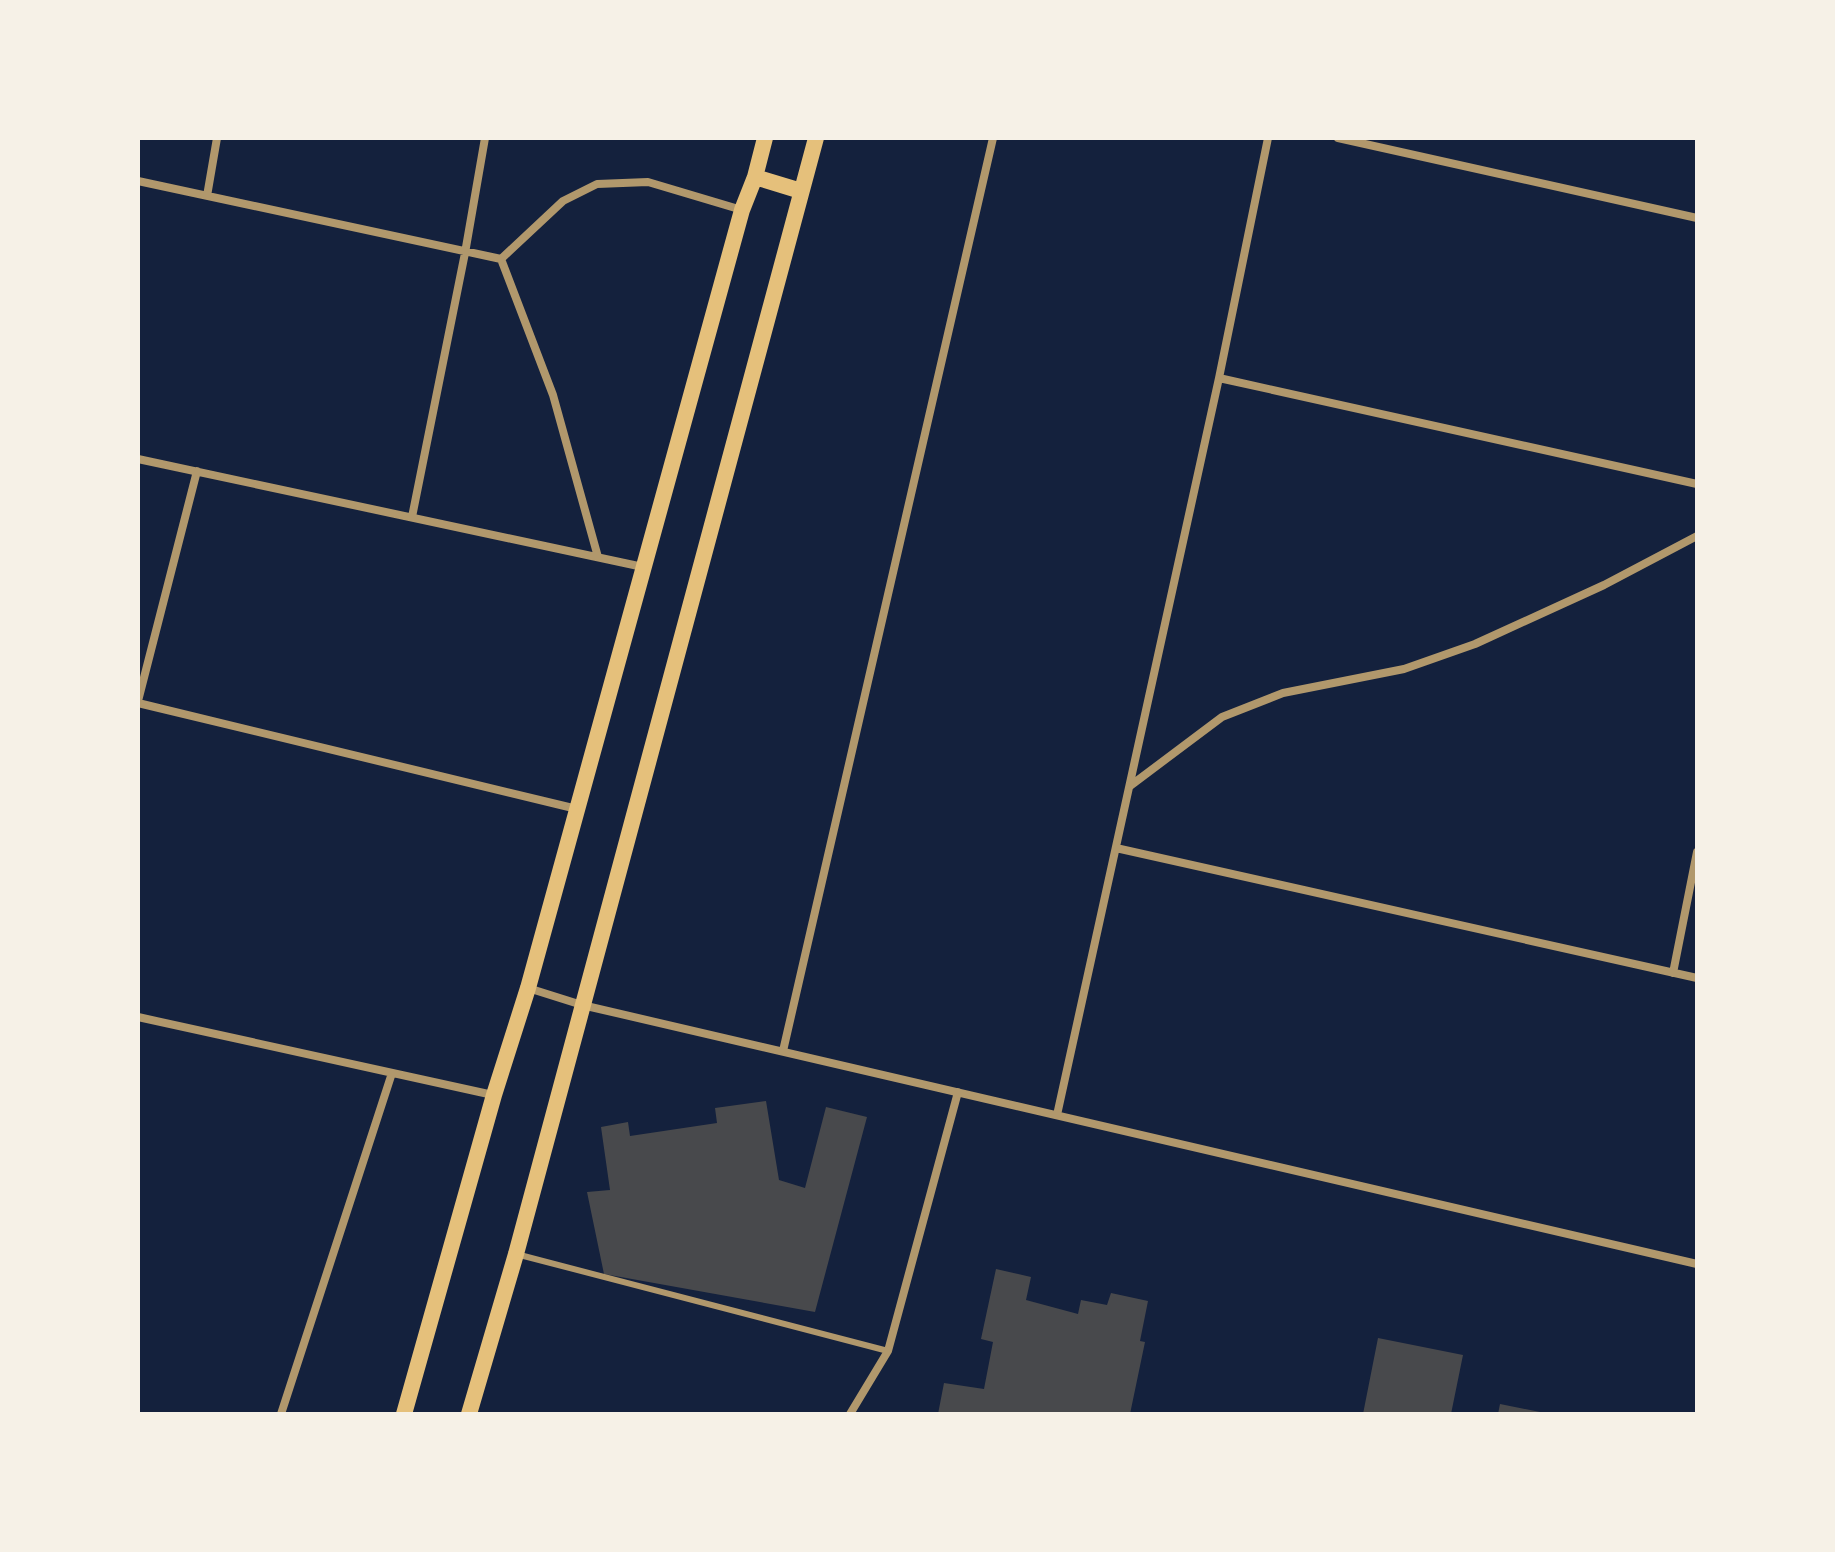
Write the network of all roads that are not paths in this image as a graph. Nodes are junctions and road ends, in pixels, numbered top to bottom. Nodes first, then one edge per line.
1 (217, 138) edge
2 (485, 138) edge
3 (765, 138) edge
4 (816, 138) edge
5 (993, 138) edge
6 (1268, 138) edge
7 (1338, 138) edge
8 (755, 177) junction
9 (138, 181) edge
10 (801, 191) junction
11 (207, 196) junction
12 (742, 210) junction
13 (1697, 218) edge
14 (465, 253) junction
15 (501, 259) junction
16 (1219, 378) junction
17 (138, 459) edge
18 (197, 471) junction
19 (1697, 484) edge
20 (412, 517) junction
21 (1697, 536) edge
22 (598, 557) junction
23 (643, 567) junction
24 (138, 702) edge
25 (1130, 786) junction
26 (577, 809) junction
27 (1116, 848) junction
28 (1697, 852) edge
29 (1673, 973) junction
30 (1697, 978) edge
31 (528, 988) junction
32 (582, 1005) junction
33 (138, 1017) edge
34 (783, 1051) junction
35 (392, 1073) junction
36 (958, 1092) junction
37 (494, 1095) junction
38 (1057, 1115) junction
39 (516, 1254) junction
40 (1697, 1264) edge
41 (888, 1351) junction
42 (281, 1414) edge
43 (404, 1414) edge
44 (469, 1414) edge
45 (850, 1414) edge

1 - 11 street
2 - 14 street
3 - 8 main road
4 - 10 main road
5 - 34 street
6 - 16 street
7 - 13 street
8 - 10 main road
8 - 12 main road
9 - 11 street
10 - 32 main road
11 - 14 street
12 - 15 street
12 - 23 main road
14 - 15 street
14 - 20 street
15 - 22 street
16 - 19 street
16 - 25 street
17 - 18 street
18 - 20 street
18 - 24 street
20 - 22 street
21 - 25 street
22 - 23 street
23 - 26 main road
24 - 26 street
25 - 27 street
26 - 31 main road
27 - 29 street
27 - 38 street
28 - 29 street
29 - 30 street
31 - 32 street
31 - 37 main road
32 - 34 street
32 - 39 main road
33 - 35 street
34 - 36 street
35 - 37 street
35 - 42 street
36 - 38 street
36 - 41 street
37 - 43 main road
38 - 40 street
39 - 41 lane
39 - 44 main road
41 - 45 street

